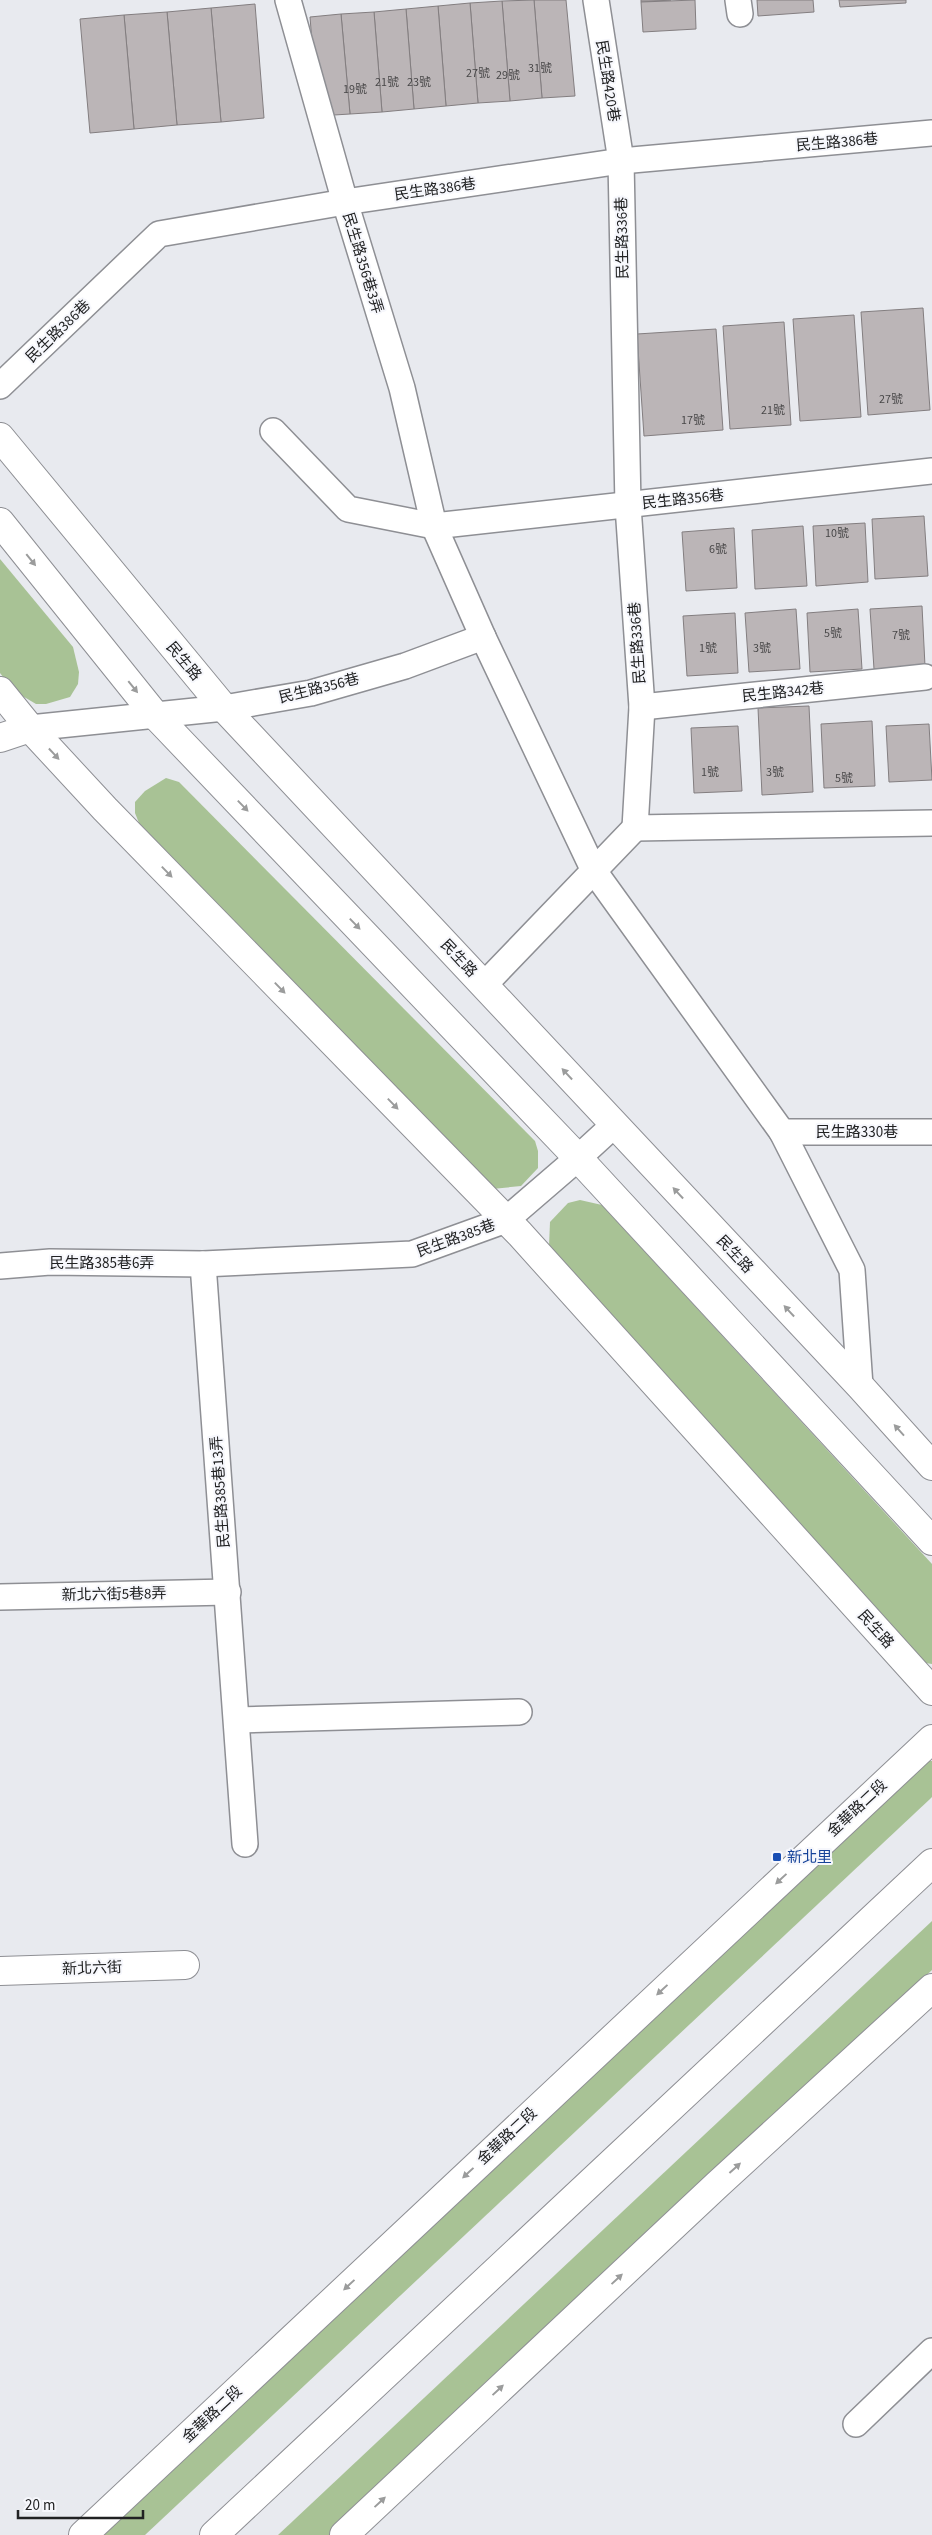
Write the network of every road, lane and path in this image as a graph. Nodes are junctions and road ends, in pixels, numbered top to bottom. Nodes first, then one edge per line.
1 (288, 0) edge
2 (596, 0) edge
3 (932, 133) edge
4 (620, 161) junction
5 (345, 202) junction
6 (0, 386) edge
7 (273, 431) dead end
8 (0, 437) edge
9 (932, 472) edge
10 (628, 506) junction
11 (0, 522) edge
12 (434, 526) junction
13 (483, 637) junction
14 (925, 677) dead end
15 (0, 691) edge
16 (642, 707) junction
17 (224, 708) junction
18 (155, 715) junction
19 (30, 728) junction
20 (0, 738) edge
21 (932, 823) edge
22 (635, 828) junction
23 (594, 871) junction
24 (484, 985) junction
25 (614, 1124) junction
26 (782, 1132) junction
27 (932, 1132) edge
28 (578, 1158) junction
29 (506, 1220) junction
30 (203, 1264) junction
31 (0, 1266) edge
32 (860, 1386) junction
33 (932, 1466) edge
34 (932, 1541) edge
35 (228, 1592) junction
36 (0, 1597) edge
37 (932, 1691) edge
38 (519, 1712) dead end
39 (237, 1720) junction
40 (932, 1739) edge
41 (245, 1844) dead end
42 (932, 1863) edge
43 (185, 1965) dead end
44 (0, 1970) edge
45 (932, 1988) edge
46 (932, 2351) edge
47 (856, 2424) dead end
48 (83, 2535) edge
49 (214, 2535) edge
50 (344, 2535) edge

1 - 5 lane, 民生路356巷3弄
2 - 4 lane, 民生路420巷
3 - 4 lane, 民生路386巷
4 - 5 lane, 民生路386巷
4 - 10 lane, 民生路336巷
5 - 6 lane, 民生路386巷
5 - 12 lane, 民生路356巷3弄
7 - 12 lane, 民生路356巷
8 - 17 street, 民生路
9 - 10 lane, 民生路356巷
10 - 12 lane, 民生路356巷
10 - 16 lane, 民生路336巷
11 -> 18 street
12 - 13 lane
13 - 17 lane, 民生路356巷
13 - 23 lane
14 - 16 lane, 民生路342巷
15 - 19 street, 民生路
16 - 22 lane, 民生路336巷
17 - 18 lane, 民生路356巷
17 - 24 street, 民生路
18 - 19 lane, 民生路356巷
18 -> 28 street
19 - 20 street
19 -> 29 street, 民生路
21 - 22 lane
22 - 23 lane
23 - 24 lane
23 - 26 lane
25 -> 24 street, 民生路
25 - 28 lane, 民生路385巷
32 -> 25 street, 民生路
26 - 27 lane, 民生路330巷
26 - 32 lane
28 - 29 lane, 民生路385巷
28 - 34 street
29 - 30 lane, 民生路385巷
29 - 37 street, 民生路
30 - 31 lane, 民生路385巷6弄
30 - 35 lane, 民生路385巷13弄
33 -> 32 street, 民生路
35 - 36 lane, 新北六街5巷8弄
35 - 39 lane, 民生路385巷13弄
38 - 39 lane
39 - 41 lane, 民生路385巷13弄
40 -> 48 street, 金華路二段
42 - 49 street
43 - 44 street, 新北六街
50 -> 45 street
46 - 47 lane

